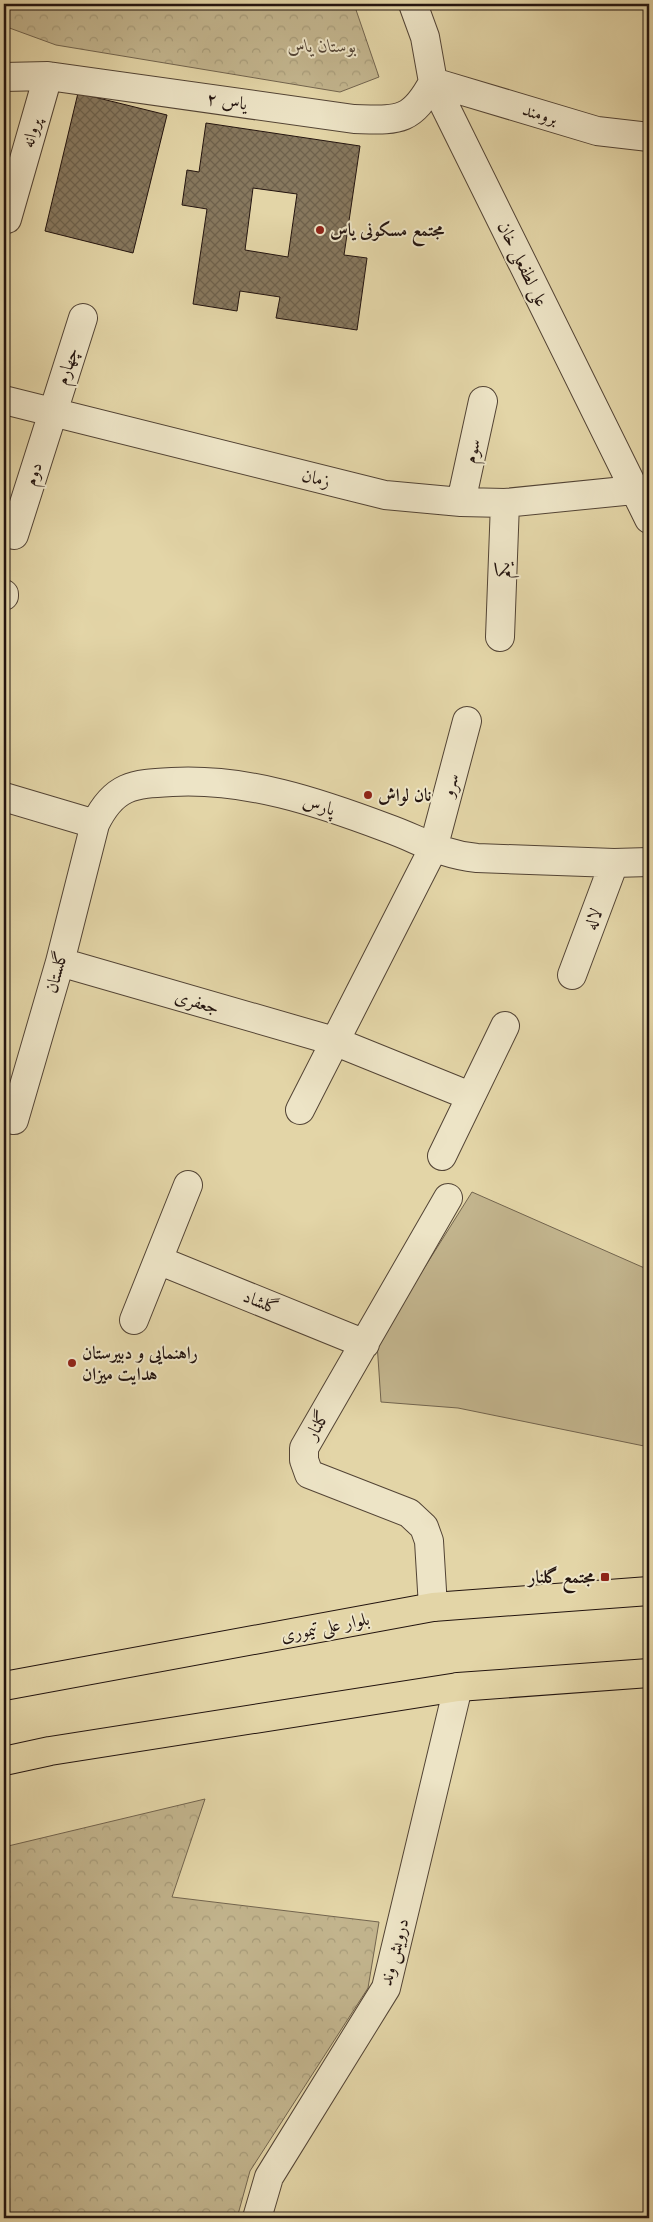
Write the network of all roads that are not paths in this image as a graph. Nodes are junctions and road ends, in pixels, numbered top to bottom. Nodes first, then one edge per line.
1 (413, 4) edge
2 (4, 76) edge
3 (48, 76) junction
4 (433, 82) junction
5 (649, 138) edge
6 (7, 219) dead end
7 (83, 318) dead end
8 (4, 400) edge
9 (483, 401) dead end
10 (51, 413) junction
11 (634, 490) junction
12 (461, 502) junction
13 (505, 503) junction
14 (649, 519) edge
15 (14, 535) dead end
16 (500, 637) dead end
17 (468, 721) dead end
18 (4, 796) edge
19 (95, 824) junction
20 (433, 849) junction
21 (649, 862) edge
22 (614, 863) junction
23 (60, 962) junction
24 (572, 975) dead end
25 (505, 1026) dead end
26 (334, 1041) junction
27 (470, 1096) junction
28 (300, 1110) dead end
29 (14, 1120) dead end
30 (442, 1156) dead end
31 (188, 1185) dead end
32 (448, 1198) dead end
33 (158, 1260) junction
34 (134, 1320) dead end
35 (364, 1344) junction
36 (649, 1591) edge
37 (432, 1607) junction
38 (649, 1673) edge
39 (4, 1686) edge
40 (458, 1688) junction
41 (4, 1761) edge
42 (257, 2218) edge

1 - 4 street, علی لطفعلی خان
2 - 3 street, یاس ۲
3 - 4 street, یاس ۲
3 - 6 street, پروانه
4 - 5 street, برومند
4 - 11 street, علی لطفعلی خان
7 - 10 street, چهارم
8 - 10 street, زمان
9 - 12 street, سوم
10 - 12 street, زمان
10 - 15 street, دوم
11 - 13 street, زمان
11 - 14 street, علی لطفعلی خان
12 - 13 street, زمان
13 - 16 street, یکم
17 - 20 street, سرو
18 - 19 street
19 - 20 street, پارس
19 - 23 street, گلستان
20 - 22 street, پارس
20 - 26 street
21 - 22 street, پارس
22 - 24 street, لاله
23 - 26 street, جعفری
23 - 29 street, گلستان
25 - 27 street
26 - 27 street, جعفری
26 - 28 street
27 - 30 street
31 - 33 street
32 - 35 street, گلنار
33 - 34 street
33 - 35 street, گلشاد
35 - 37 street, گلنار
36 - 37 main road, بلوار علی تیموری
37 - 39 main road, بلوار علی تیموری
38 - 40 main road
40 - 41 main road
40 - 42 street, درویش‌ وند

